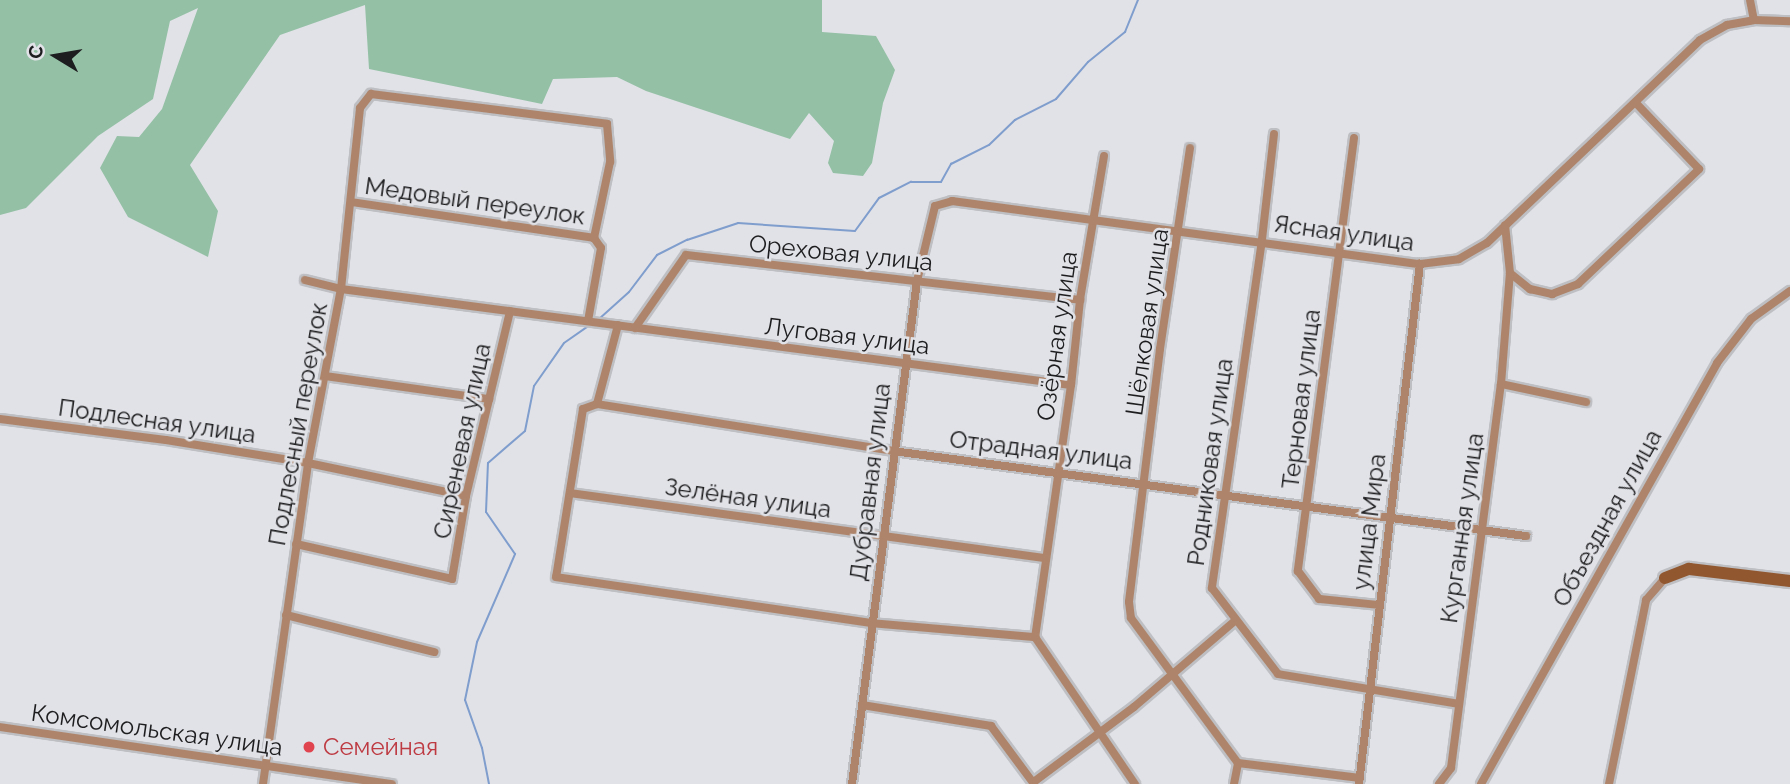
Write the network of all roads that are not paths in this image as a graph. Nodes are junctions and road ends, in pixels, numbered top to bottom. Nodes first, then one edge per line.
1 (1750, 0) edge
2 (1754, 20) junction
3 (1790, 20) edge
4 (1636, 103) junction
5 (1273, 134) dead end
6 (1353, 138) dead end
7 (1190, 148) dead end
8 (1104, 156) dead end
9 (952, 201) joint
10 (351, 202) junction
11 (1093, 220) junction
12 (1505, 225) junction
13 (1180, 229) junction
14 (594, 238) junction
15 (1262, 240) junction
16 (1339, 251) junction
17 (1420, 264) junction
18 (1510, 273) junction
19 (305, 280) dead end
20 (917, 281) junction
21 (341, 289) junction
22 (1790, 291) edge
23 (1080, 300) junction
24 (510, 311) junction
25 (588, 321) junction
26 (618, 325) junction
27 (635, 328) junction
28 (906, 362) junction
29 (325, 376) junction
30 (1501, 384) junction
31 (1071, 386) junction
32 (489, 399) junction
33 (1586, 402) dead end
34 (597, 404) junction
35 (0, 419) edge
36 (893, 451) junction
37 (308, 463) junction
38 (1058, 472) junction
39 (1144, 483) junction
40 (570, 493) junction
41 (1225, 495) junction
42 (466, 496) junction
43 (1306, 505) junction
44 (1389, 517) junction
45 (1480, 529) junction
46 (1526, 536) dead end
47 (883, 537) junction
48 (296, 544) junction
49 (1046, 558) junction
50 (1665, 578) joint
51 (1790, 581) edge
52 (1379, 605) junction
53 (286, 615) junction
54 (1236, 620) junction
55 (871, 623) junction
56 (1035, 637) junction
57 (434, 652) dead end
58 (1172, 674) junction
59 (1369, 691) junction
60 (1459, 704) junction
61 (862, 705) junction
62 (0, 727) edge
63 (1099, 732) junction
64 (1238, 763) junction
65 (266, 764) junction
66 (1359, 781) edge
67 (1035, 783) edge
68 (263, 784) edge
69 (392, 784) edge
70 (852, 784) edge
71 (1135, 784) edge
72 (1234, 784) edge
73 (1439, 784) edge
74 (1481, 784) edge
75 (1609, 784) edge

1 - 2 street
2 - 3 street
2 - 4 street, Ясная улица
4 - 12 street, Ясная улица
4 - 18 street
5 - 15 street, Родниковая улица
6 - 16 street, Терновая улица
7 - 13 street, Шёлковая улица
8 - 11 street, Озёрная улица
9 - 11 street, Ясная улица
9 - 20 street, Дубравная улица
10 - 14 street, Медовый переулок
10 - 14 street, Подлесный переулок
10 - 21 street, Подлесный переулок
11 - 13 street, Ясная улица
11 - 23 street, Озёрная улица
12 - 17 street, Ясная улица
12 - 18 street, Курганная улица
13 - 15 street, Ясная улица
13 - 39 street, Шёлковая улица
14 - 25 street
15 - 16 street, Ясная улица
15 - 41 street, Родниковая улица
16 - 17 street, Ясная улица
16 - 43 street, Терновая улица
17 - 44 street, улица Мира
18 - 30 street, Курганная улица
19 - 21 street
20 - 23 street, Ореховая улица
20 - 27 street, Ореховая улица
20 - 28 street, Дубравная улица
21 - 24 street
21 - 29 street, Подлесный переулок
22 - 74 street, Объездная улица
23 - 31 street, Озёрная улица
24 - 25 street
24 - 32 street, Сиреневая улица
25 - 26 street, Луговая улица
26 - 27 street, Луговая улица
26 - 34 street
27 - 28 street, Луговая улица
28 - 31 street, Луговая улица
28 - 36 street, Дубравная улица
29 - 32 street
29 - 37 street, Подлесный переулок
30 - 33 street
30 - 45 street, Курганная улица
31 - 38 street, Озёрная улица
32 - 42 street, Сиреневая улица
34 - 36 street, Отрадная улица
34 - 40 street
35 - 37 street, Подлесная улица
36 - 38 street, Отрадная улица
36 - 47 street, Дубравная улица
37 - 42 street, Подлесная улица
37 - 48 street, Подлесный переулок
38 - 39 street, Отрадная улица
38 - 49 street, Озёрная улица
39 - 41 street, Отрадная улица
39 - 58 street, Шёлковая улица
40 - 47 street, Зелёная улица
40 - 55 street
41 - 43 street, Отрадная улица
41 - 54 street, Родниковая улица
42 - 48 street, Сиреневая улица
43 - 44 street, Отрадная улица
43 - 52 street, Терновая улица
44 - 45 street, Отрадная улица
44 - 52 street, улица Мира
45 - 46 street, Отрадная улица
45 - 60 street, Курганная улица
47 - 49 street, Зелёная улица
47 - 55 street, Дубравная улица
48 - 53 street, Подлесный переулок
49 - 56 street, Озёрная улица
50 - 51 street
50 - 75 street
52 - 59 street, улица Мира
53 - 57 street
53 - 65 street, Подлесный переулок
54 - 58 street
54 - 59 street, Родниковая улица
55 - 56 street
55 - 61 street, Дубравная улица
56 - 63 street
58 - 63 street
58 - 64 street, Шёлковая улица
59 - 60 street, Родниковая улица
59 - 66 street, улица Мира
60 - 73 street, Курганная улица
61 - 67 street
61 - 70 street, Дубравная улица
62 - 65 street, Комсомольская улица
63 - 67 street
63 - 71 street
64 - 66 street
64 - 72 street
65 - 68 street, Подлесный переулок
65 - 69 street, Комсомольская улица

